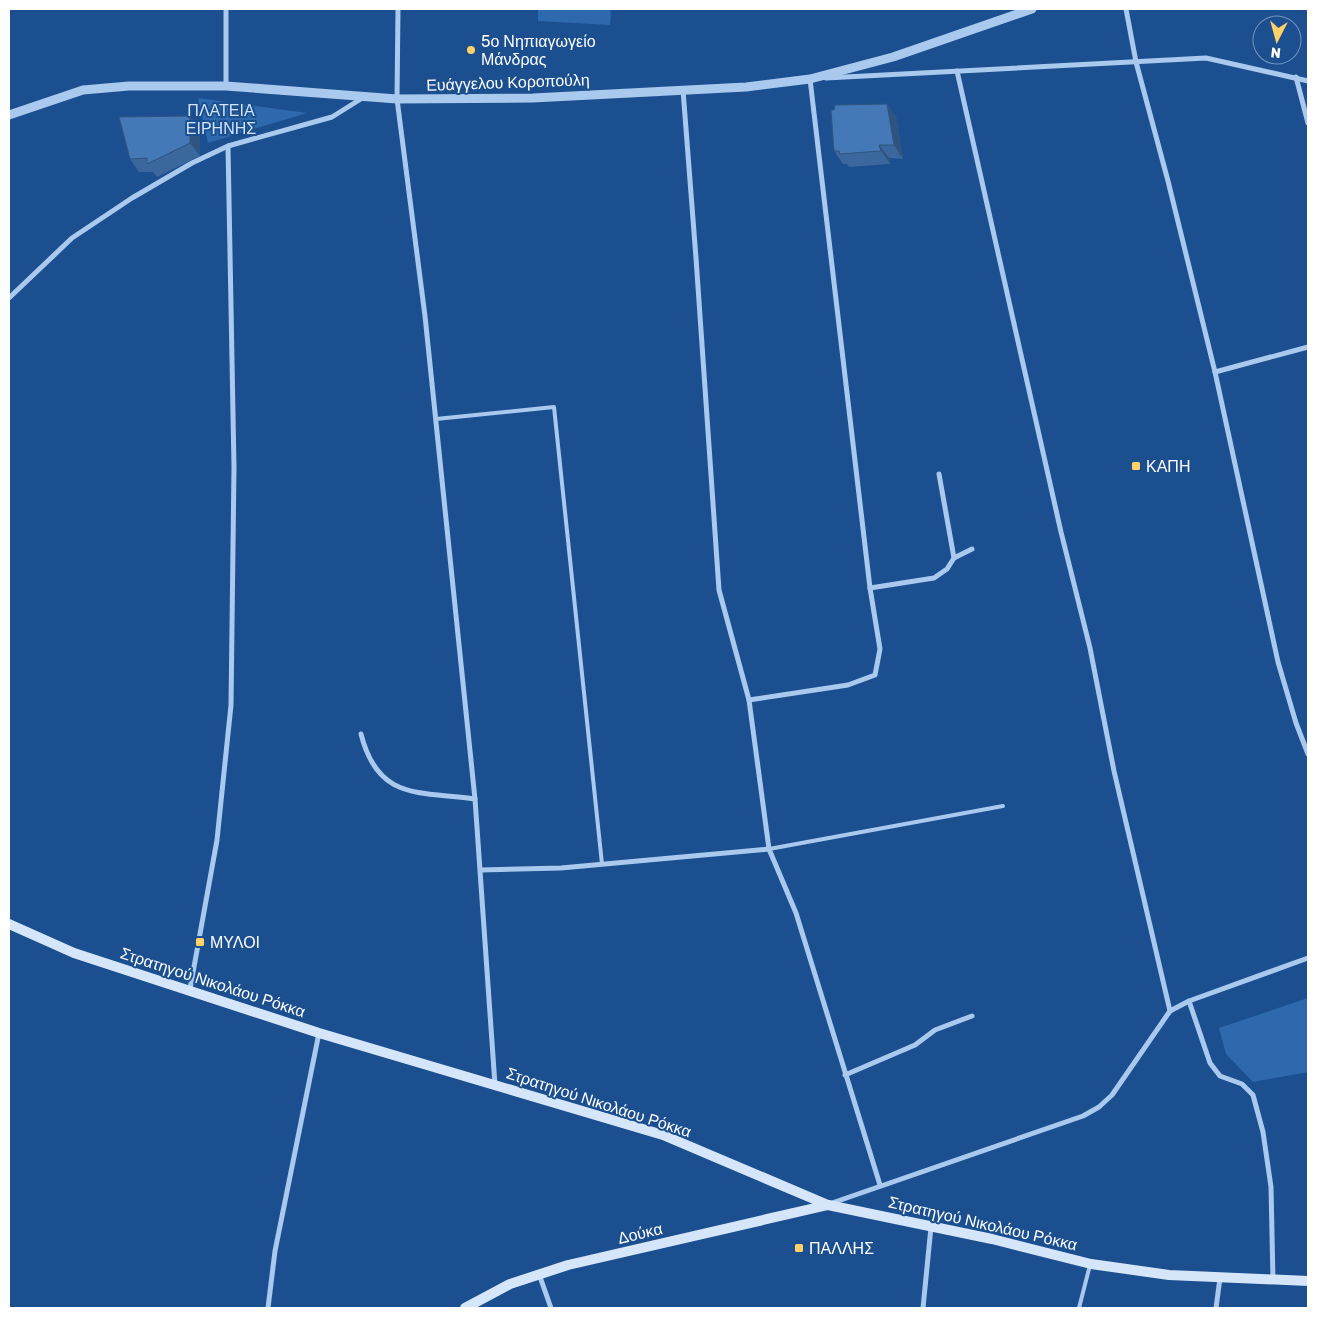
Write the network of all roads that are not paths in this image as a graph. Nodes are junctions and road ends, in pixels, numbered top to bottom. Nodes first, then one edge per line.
1 (226, 9) edge
2 (398, 9) edge
3 (1032, 9) edge
4 (1126, 9) edge
5 (1136, 62) junction
6 (957, 71) junction
7 (1296, 77) junction
8 (810, 79) junction
9 (1308, 81) edge
10 (226, 86) junction
11 (683, 90) junction
12 (364, 97) junction
13 (397, 100) junction
14 (9, 115) edge
15 (1308, 123) edge
16 (228, 146) junction
17 (9, 298) edge
18 (1308, 347) edge
19 (1215, 372) junction
20 (436, 419) junction
21 (939, 474) dead end
22 (972, 549) dead end
23 (954, 558) junction
24 (870, 588) junction
25 (749, 700) junction
26 (361, 734) dead end
27 (1308, 754) edge
28 (475, 799) junction
29 (1003, 806) dead end
30 (769, 848) junction
31 (602, 864) junction
32 (481, 870) junction
33 (9, 924) edge
34 (1308, 958) edge
35 (190, 989) junction
36 (1188, 1001) junction
37 (1170, 1010) junction
38 (972, 1016) dead end
39 (320, 1033) junction
40 (844, 1075) junction
41 (495, 1085) junction
42 (880, 1185) junction
43 (828, 1205) junction
44 (931, 1226) junction
45 (1091, 1264) junction
46 (539, 1273) junction
47 (1220, 1278) junction
48 (1273, 1281) junction
49 (1308, 1281) edge
50 (268, 1308) edge
51 (465, 1308) edge
52 (552, 1308) edge
53 (923, 1308) edge
54 (1078, 1308) edge
55 (1216, 1308) edge

1 - 10 street
2 - 13 street
3 - 8 street, Ευάγγελου Κοροπούλη
4 - 5 street
5 - 6 street
5 - 7 street
5 - 19 street
6 - 8 street
6 - 37 street
7 - 9 street
7 - 15 street
8 - 11 street, Ευάγγελου Κοροπούλη
8 - 24 street
10 - 12 street, Ευάγγελου Κοροπούλη
10 - 14 street, Ευάγγελου Κοροπούλη
11 - 13 street, Ευάγγελου Κοροπούλη
11 - 25 street
12 - 13 street, Ευάγγελου Κοροπούλη
12 - 16 street
13 - 20 street
16 - 17 street
16 - 35 street
18 - 19 street
19 - 27 street
20 - 28 street
20 - 31 lane
21 - 23 street
22 - 23 street
23 - 24 street
24 - 25 street
25 - 30 street
26 - 28 street
28 - 32 street
29 - 30 lane
30 - 31 street
30 - 40 street
31 - 32 street
32 - 41 street
33 - 35 main road, Στρατηγού Νικολάου Ρόκκα
34 - 36 street
35 - 39 main road, Στρατηγού Νικολάου Ρόκκα
36 - 37 street
36 - 48 street
37 - 42 street
38 - 40 street
39 - 41 main road, Στρατηγού Νικολάου Ρόκκα
39 - 50 street
40 - 42 street
41 - 43 main road, Στρατηγού Νικολάου Ρόκκα
42 - 43 street
43 - 44 main road, Στρατηγού Νικολάου Ρόκκα
43 - 46 main road, Δούκα
44 - 45 main road, Στρατηγού Νικολάου Ρόκκα
44 - 53 street
45 - 47 main road, Στρατηγού Νικολάου Ρόκκα
45 - 54 lane
46 - 51 main road, Δούκα
46 - 52 street
47 - 48 main road, Στρατηγού Νικολάου Ρόκκα
47 - 55 street
48 - 49 main road, Στρατηγού Νικολάου Ρόκκα

